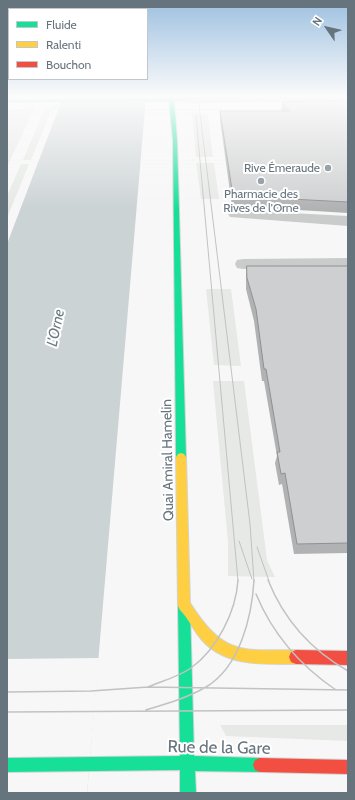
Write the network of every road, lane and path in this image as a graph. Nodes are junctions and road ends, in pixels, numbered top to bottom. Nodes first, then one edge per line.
1 (175, 134) edge
2 (235, 214) dead end
3 (348, 221) edge
4 (348, 263) edge
5 (243, 264) dead end
6 (185, 606) junction
7 (348, 658) edge
8 (187, 763) junction
9 (7, 765) edge
10 (348, 767) edge
11 (188, 793) edge

1 - 6 main road, Quai Amiral Hamelin
2 - 3 street
4 - 5 street
6 - 7 main road
6 - 8 main road, Quai Amiral Hamelin
8 - 9 main road, Rue de la Gare
8 - 10 main road, Rue de la Gare
8 - 11 main road, Quai Amiral Hamelin

